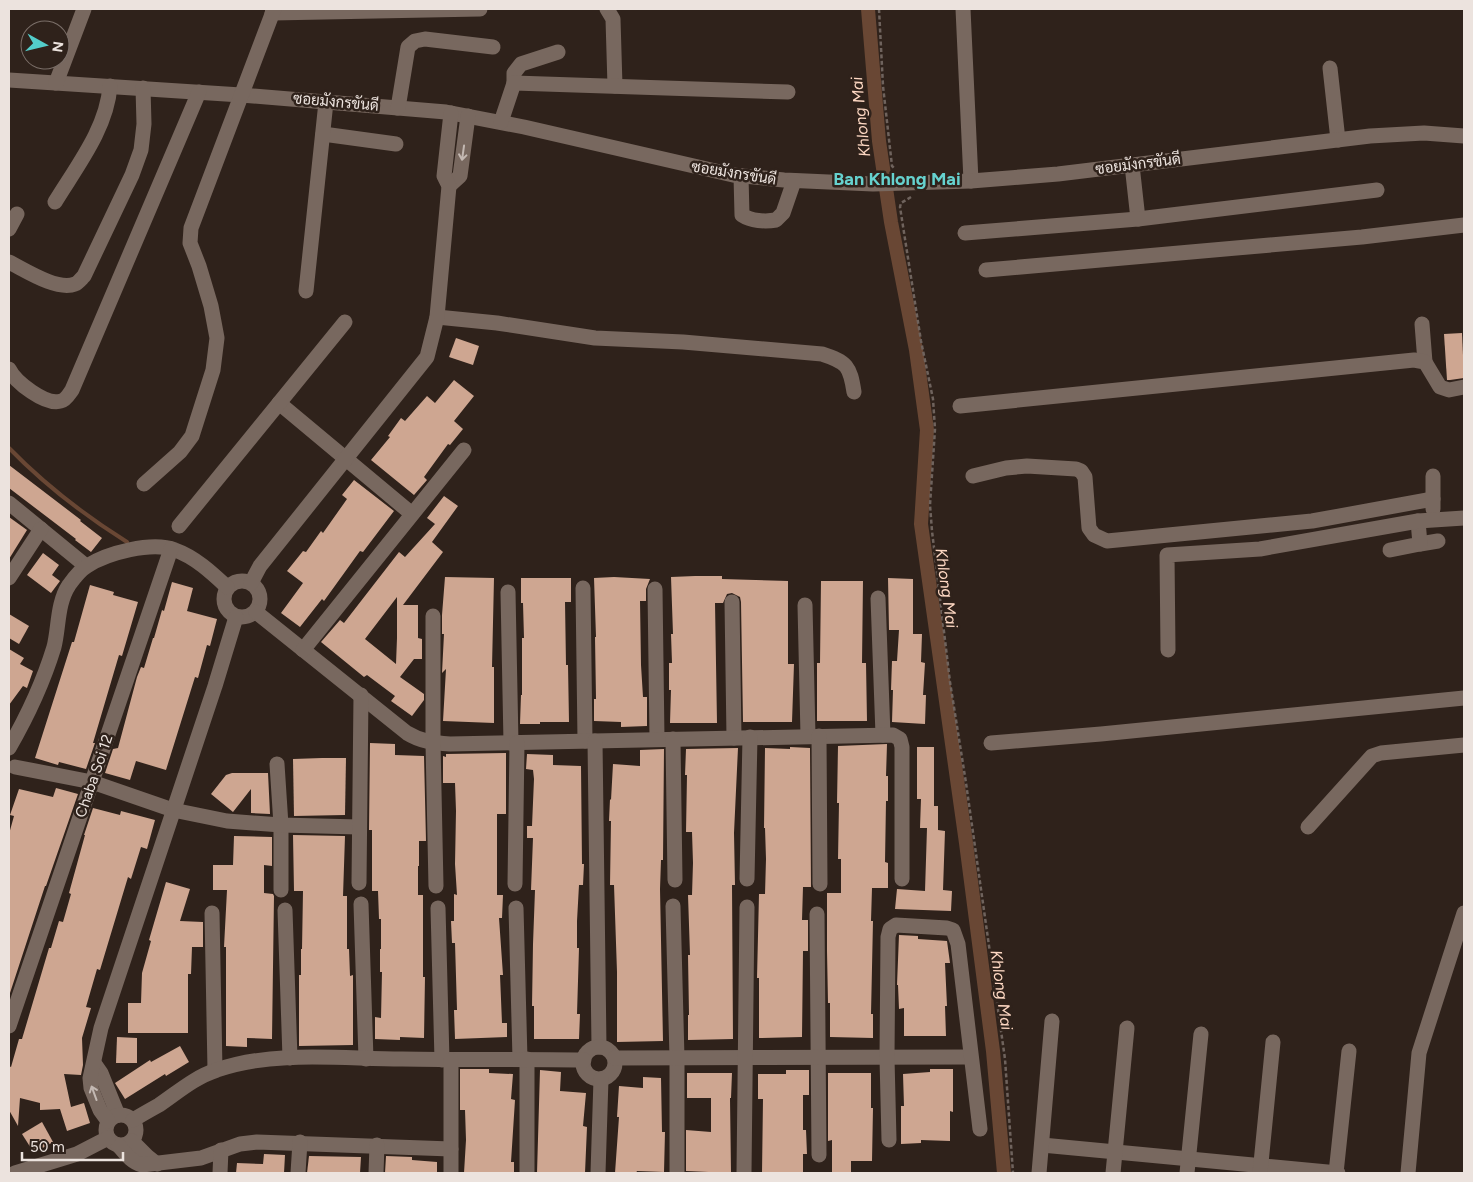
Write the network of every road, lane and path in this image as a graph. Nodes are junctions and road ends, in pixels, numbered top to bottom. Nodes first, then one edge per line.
1 (84, 9) edge
2 (480, 9) edge
3 (607, 9) edge
4 (879, 9) edge
5 (963, 9) edge
6 (273, 11) edge
7 (494, 47) dead end
8 (558, 52) dead end
9 (1330, 68) dead end
10 (9, 80) edge
11 (56, 83) junction
12 (514, 83) junction
13 (110, 86) junction
14 (615, 86) junction
15 (143, 88) junction
16 (199, 92) junction
17 (788, 92) dead end
18 (241, 94) junction
19 (326, 102) junction
20 (398, 108) junction
21 (451, 113) junction
22 (468, 116) junction
23 (501, 122) junction
24 (323, 134) junction
25 (1464, 136) edge
26 (1338, 140) junction
27 (396, 144) dead end
28 (1132, 165) junction
29 (741, 176) junction
30 (794, 181) junction
31 (971, 181) junction
32 (917, 182) junction
33 (449, 186) junction
34 (1377, 190) dead end
35 (56, 202) dead end
36 (17, 214) dead end
37 (1138, 219) junction
38 (1464, 225) edge
39 (9, 230) edge
40 (964, 233) dead end
41 (9, 262) edge
42 (986, 270) dead end
43 (306, 291) dead end
44 (437, 318) junction
45 (345, 322) dead end
46 (1422, 324) dead end
47 (1425, 362) junction
48 (9, 369) edge
49 (1464, 387) edge
50 (854, 392) dead end
51 (279, 403) junction
52 (960, 406) dead end
53 (464, 450) dead end
54 (346, 459) junction
55 (972, 476) dead end
56 (1433, 476) dead end
57 (144, 484) dead end
58 (1433, 500) junction
59 (9, 503) edge
60 (412, 514) junction
61 (1464, 518) edge
62 (1434, 520) junction
63 (1418, 521) junction
64 (179, 526) dead end
65 (41, 529) junction
66 (1438, 541) dead end
67 (1420, 544) junction
68 (171, 549) junction
69 (1390, 550) dead end
70 (86, 566) junction
71 (9, 578) edge
72 (251, 583) junction
73 (227, 587) junction
74 (583, 588) dead end
75 (655, 589) dead end
76 (508, 592) dead end
77 (878, 598) dead end
78 (732, 602) dead end
79 (805, 606) dead end
80 (256, 612) junction
81 (433, 616) dead end
82 (236, 617) junction
83 (303, 650) junction
84 (1168, 650) dead end
85 (361, 695) junction
86 (1464, 698) edge
87 (883, 735) junction
88 (814, 736) junction
89 (750, 737) junction
90 (734, 738) junction
91 (657, 739) junction
92 (673, 739) junction
93 (590, 741) junction
94 (433, 743) junction
95 (514, 743) junction
96 (991, 743) dead end
97 (1464, 745) edge
98 (9, 748) edge
99 (9, 752) edge
100 (277, 764) dead end
101 (12, 772) edge
102 (92, 782) junction
103 (173, 810) junction
104 (281, 825) junction
105 (359, 827) junction
106 (1308, 827) dead end
107 (747, 879) dead end
108 (902, 879) dead end
109 (675, 880) dead end
110 (359, 883) dead end
111 (516, 884) dead end
112 (820, 884) dead end
113 (436, 886) dead end
114 (282, 890) dead end
115 (361, 904) dead end
116 (673, 906) dead end
117 (747, 907) dead end
118 (438, 908) dead end
119 (516, 908) dead end
120 (285, 910) dead end
121 (1464, 912) edge
122 (212, 913) dead end
123 (817, 914) dead end
124 (12, 1001) edge
125 (1052, 1021) dead end
126 (9, 1026) edge
127 (1128, 1028) dead end
128 (1201, 1034) dead end
129 (1273, 1042) dead end
130 (598, 1047) junction
131 (1349, 1051) dead end
132 (970, 1057) junction
133 (290, 1058) junction
134 (615, 1058) junction
135 (677, 1058) junction
136 (745, 1058) junction
137 (818, 1058) junction
138 (887, 1058) junction
139 (366, 1059) junction
140 (524, 1059) junction
141 (447, 1060) junction
142 (584, 1060) junction
143 (215, 1070) junction
144 (600, 1079) junction
145 (120, 1118) junction
146 (980, 1129) dead end
147 (888, 1140) dead end
148 (119, 1141) junction
149 (300, 1142) junction
150 (377, 1145) junction
151 (1042, 1145) junction
152 (451, 1149) junction
153 (221, 1150) junction
154 (1116, 1152) junction
155 (819, 1155) dead end
156 (146, 1165) edge
157 (1187, 1166) edge
158 (52, 1168) edge
159 (1260, 1170) edge
160 (15, 1173) edge
161 (220, 1173) edge
162 (298, 1173) edge
163 (376, 1173) edge
164 (450, 1173) edge
165 (527, 1173) edge
166 (598, 1173) edge
167 (677, 1173) edge
168 (744, 1173) edge
169 (1013, 1173) edge
170 (1039, 1173) edge
171 (1113, 1173) edge
172 (1337, 1173) edge
173 (1408, 1173) edge

1 - 11 street
2 - 6 street
3 - 14 street
4 - 32 path
5 - 31 street
6 - 18 street
7 - 20 street
8 - 12 street
9 - 26 street
10 - 11 street, ซอยมังกรขันดี
11 - 13 street, ซอยมังกรขันดี
12 - 14 street
12 - 23 street
13 - 15 street, ซอยมังกรขันดี
13 - 35 street
14 - 17 street
15 - 16 street, ซอยมังกรขันดี
15 - 41 street
16 - 18 street, ซอยมังกรขันดี
16 - 48 street
18 - 19 street, ซอยมังกรขันดี
18 - 57 street
19 - 20 street, ซอยมังกรขันดี
19 - 24 street
20 - 21 street, ซอยมังกรขันดี
21 - 22 street, ซอยมังกรขันดี
21 - 33 street
22 - 23 street, ซอยมังกรขันดี
22 -> 33 street
23 - 29 street, ซอยมังกรขันดี
24 - 27 street
24 - 43 street
25 - 26 street, ซอยมังกรขันดี
26 - 28 street, ซอยมังกรขันดี
28 - 31 street, ซอยมังกรขันดี
28 - 37 street
29 - 30 street, ซอยมังกรขันดี
29 - 30 street
30 - 32 street, ซอยมังกรขันดี
31 - 32 street, ซอยมังกรขันดี
32 - 169 path
33 - 44 street
34 - 37 street
36 - 39 street
37 - 40 street
38 - 42 street
44 - 50 street
44 - 54 street
45 - 51 street
46 - 47 street
47 - 49 street
47 - 52 street
51 - 54 street
51 - 64 street
53 - 60 street
54 - 60 street
54 - 72 street
55 - 58 street
56 - 58 street
58 - 62 street
59 - 65 street
60 - 83 street
61 - 62 street
62 - 63 street
63 - 67 street
63 - 84 street
65 - 70 street
65 - 71 street
66 - 67 street
67 - 69 street
68 - 70 street
68 - 73 street
68 - 102 street, Chaba Soi 12
70 - 98 street
72 - 73 street
72 - 80 street
73 - 82 street
74 - 93 street
75 - 91 street
76 - 95 street
77 - 87 street
78 - 90 street
79 - 88 street
80 - 82 street
80 - 83 street
81 - 94 street
82 - 103 street
83 - 85 street
85 - 94 street
85 - 105 street
86 - 96 street
87 - 88 street
87 - 108 street
88 - 89 street
88 - 112 street
89 - 90 street
89 - 107 street
90 - 92 street
91 - 92 street
91 - 93 street
92 - 109 street
93 - 95 street
93 - 130 street
94 - 95 street
94 - 113 street
95 - 111 street
97 - 106 street
99 - 101 street
100 - 104 street
101 - 102 street
102 - 103 street
102 - 124 street, Chaba Soi 12
103 - 104 street
103 - 145 street
104 - 105 street
104 - 114 street
105 - 110 street
115 - 139 street
116 - 135 street
117 - 136 street
118 - 141 street
119 - 140 street
120 - 133 street
121 - 173 street
122 - 143 street
123 - 137 street
124 - 126 street, Chaba Soi 12
125 - 151 street
127 - 154 street
128 - 157 street
129 - 159 street
130 - 134 street
130 - 142 street
131 - 172 street
132 - 138 street
132 - 138 street
132 - 146 street
133 - 139 street
133 - 143 street
134 - 135 street
134 - 144 street
135 - 136 street
135 - 167 street
136 - 137 street
136 - 168 street
137 - 138 street
137 - 155 street
138 - 147 street
139 - 141 street
140 - 141 street
140 - 142 street
140 - 165 street
141 - 152 street
142 - 144 street
143 - 145 street
144 - 166 street
145 - 148 street
145 - 148 street
148 - 156 street
148 - 158 street
149 - 150 street
149 - 153 street
149 - 162 street
150 - 152 street
150 - 163 street
151 - 154 street
151 - 170 street
152 - 164 street
153 - 156 street
153 - 161 street
154 - 157 street
154 - 171 street
157 - 159 street
158 - 160 street
159 - 172 street

